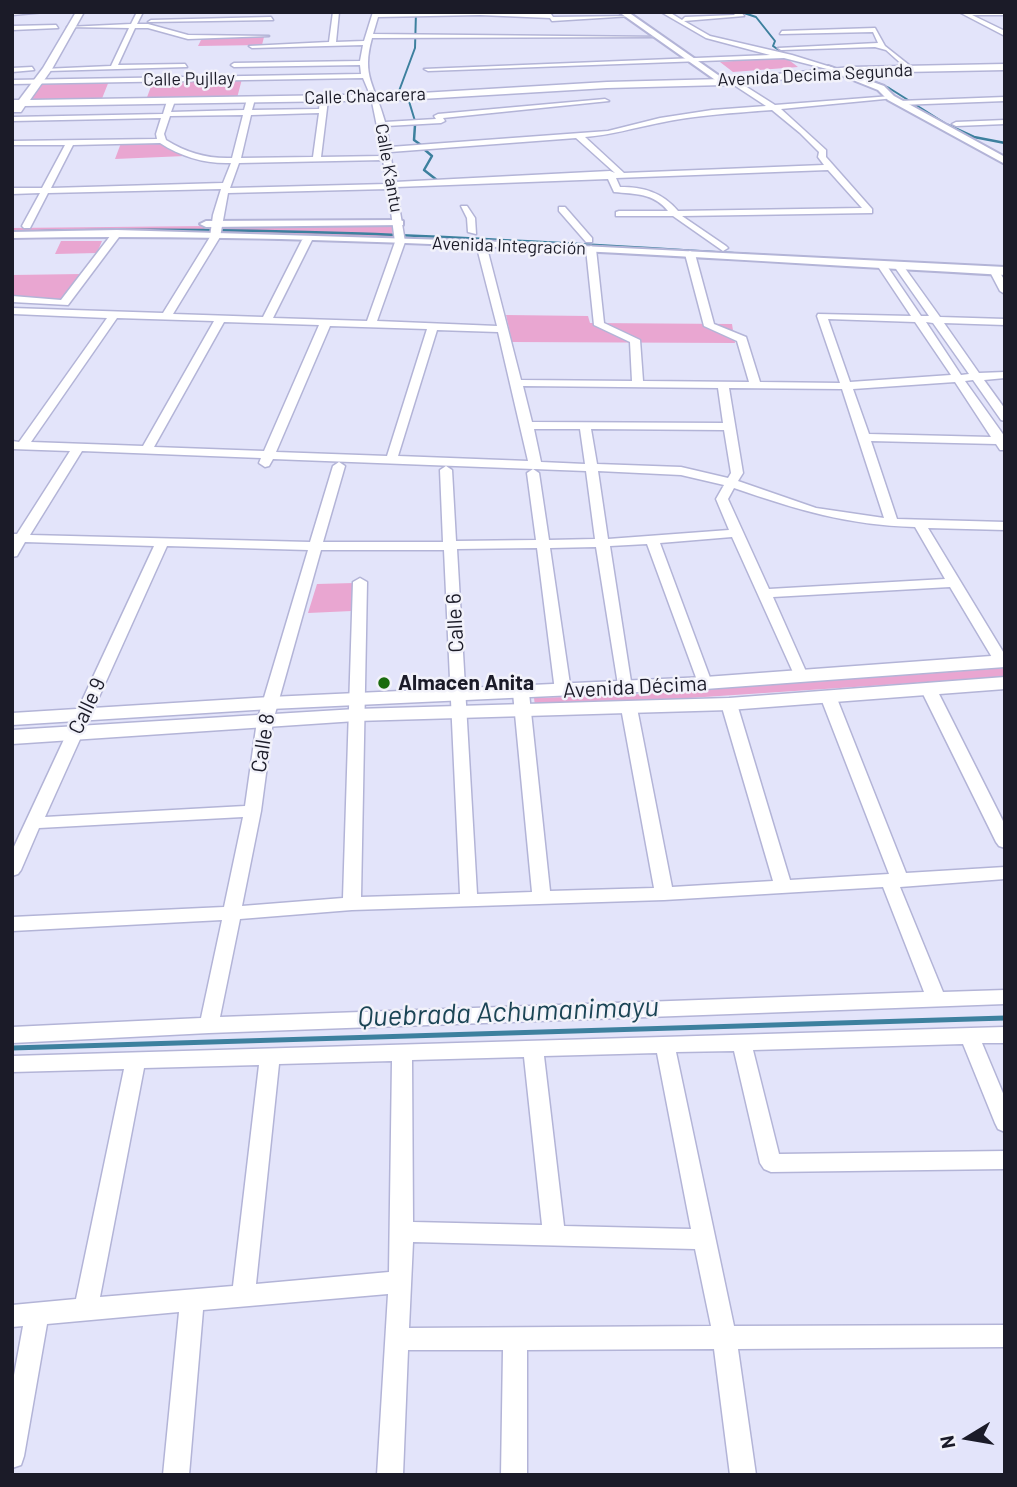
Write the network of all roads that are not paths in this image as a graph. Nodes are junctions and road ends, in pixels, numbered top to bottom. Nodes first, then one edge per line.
1 (42, 12) edge
2 (80, 12) edge
3 (140, 12) edge
4 (336, 12) edge
5 (664, 12) edge
6 (672, 12) edge
7 (735, 12) edge
8 (12, 13) edge
9 (376, 13) edge
10 (484, 13) edge
11 (963, 13) edge
12 (1005, 13) edge
13 (629, 14) edge
14 (271, 16) edge
15 (551, 16) edge
16 (683, 19) junction
17 (59, 24) joint
18 (137, 26) junction
19 (70, 27) junction
20 (12, 28) edge
21 (782, 33) dead end
22 (502, 34) junction
23 (1005, 34) edge
24 (266, 36) junction
25 (198, 37) junction
26 (658, 37) junction
27 (50, 38) dead end
28 (564, 38) junction
29 (368, 40) junction
30 (332, 44) junction
31 (239, 46) dead end
32 (264, 46) junction
33 (882, 46) junction
34 (194, 47) dead end
35 (781, 48) dead end
36 (237, 55) dead end
37 (790, 56) junction
38 (190, 57) dead end
39 (38, 59) dead end
40 (704, 59) junction
41 (691, 60) junction
42 (363, 63) junction
43 (234, 65) junction
44 (185, 66) junction
45 (907, 66) junction
46 (1005, 66) edge
47 (113, 68) junction
48 (12, 69) edge
49 (32, 69) junction
50 (47, 69) junction
51 (428, 69) dead end
52 (835, 70) junction
53 (366, 76) junction
54 (230, 78) junction
55 (246, 78) junction
56 (180, 79) junction
57 (727, 80) junction
58 (18, 81) edge
59 (39, 81) junction
60 (709, 82) joint
61 (12, 95) edge
62 (374, 97) junction
63 (324, 98) junction
64 (1005, 99) edge
65 (246, 100) junction
66 (895, 100) junction
67 (171, 101) junction
68 (605, 101) dead end
69 (17, 103) edge
70 (765, 107) junction
71 (775, 107) junction
72 (322, 111) junction
73 (247, 112) junction
74 (167, 115) junction
75 (12, 118) edge
76 (1005, 122) edge
77 (382, 124) junction
78 (956, 124) dead end
79 (579, 136) junction
80 (162, 141) junction
81 (70, 142) junction
82 (12, 144) edge
83 (386, 154) junction
84 (822, 157) junction
85 (317, 159) junction
86 (234, 161) junction
87 (1005, 161) edge
88 (829, 167) junction
89 (610, 174) junction
90 (621, 174) junction
91 (391, 185) junction
92 (224, 189) junction
93 (46, 190) junction
94 (12, 191) edge
95 (464, 208) dead end
96 (562, 209) dead end
97 (675, 212) junction
98 (619, 214) dead end
99 (12, 226) edge
100 (27, 226) junction
101 (215, 230) junction
102 (473, 232) junction
103 (117, 233) junction
104 (399, 234) junction
105 (12, 235) edge
106 (307, 240) junction
107 (481, 244) junction
108 (590, 244) junction
109 (723, 248) junction
110 (690, 254) junction
111 (882, 265) junction
112 (899, 266) junction
113 (1001, 269) edge
114 (1005, 291) edge
115 (12, 299) edge
116 (26, 300) junction
117 (13, 312) edge
118 (115, 314) junction
119 (166, 316) junction
120 (221, 318) junction
121 (267, 320) junction
122 (918, 320) junction
123 (937, 320) junction
124 (326, 322) junction
125 (1005, 322) edge
126 (371, 324) junction
127 (433, 327) junction
128 (501, 330) junction
129 (1005, 375) edge
130 (977, 377) junction
131 (957, 378) junction
132 (517, 383) junction
133 (638, 383) junction
134 (723, 385) junction
135 (755, 386) junction
136 (844, 386) junction
137 (999, 401) edge
138 (980, 413) junction
139 (1005, 418) edge
140 (527, 425) junction
141 (584, 425) junction
142 (729, 426) junction
143 (864, 437) junction
144 (1003, 443) edge
145 (16, 448) edge
146 (76, 451) junction
147 (146, 451) junction
148 (267, 459) junction
149 (391, 461) junction
150 (339, 466) junction
151 (534, 468) junction
152 (446, 470) junction
153 (591, 471) junction
154 (729, 486) junction
155 (892, 523) junction
156 (919, 524) junction
157 (1005, 526) edge
158 (736, 533) junction
159 (17, 538) edge
160 (652, 540) junction
161 (162, 542) junction
162 (602, 543) junction
163 (542, 544) junction
164 (318, 545) junction
165 (451, 546) junction
166 (12, 553) edge
167 (360, 582) dead end
168 (957, 583) junction
169 (764, 593) junction
170 (1003, 661) edge
171 (801, 676) junction
172 (705, 683) junction
173 (1005, 683) edge
174 (928, 688) junction
175 (563, 691) junction
176 (828, 696) junction
177 (626, 698) junction
178 (522, 702) junction
179 (460, 704) junction
180 (729, 704) junction
181 (356, 708) junction
182 (268, 712) junction
183 (12, 719) edge
184 (79, 724) junction
185 (12, 737) edge
186 (253, 811) junction
187 (34, 823) junction
188 (1005, 842) edge
189 (12, 870) edge
190 (1005, 873) edge
191 (895, 881) junction
192 (783, 886) junction
193 (664, 894) junction
194 (542, 899) junction
195 (469, 902) junction
196 (352, 904) junction
197 (230, 913) junction
198 (12, 924) edge
199 (1005, 997) edge
200 (936, 998) junction
201 (209, 1025) junction
202 (12, 1035) edge
203 (1005, 1035) edge
204 (969, 1036) junction
205 (742, 1044) junction
206 (665, 1046) junction
207 (533, 1050) junction
208 (402, 1054) junction
209 (270, 1059) junction
210 (135, 1062) junction
211 (12, 1064) edge
212 (1005, 1123) edge
213 (1005, 1160) edge
214 (402, 1232) junction
215 (554, 1237) junction
216 (705, 1239) junction
217 (399, 1282) junction
218 (243, 1296) junction
219 (192, 1300) junction
220 (86, 1309) junction
221 (37, 1314) junction
222 (12, 1316) edge
223 (1005, 1336) edge
224 (398, 1339) junction
225 (515, 1339) junction
226 (725, 1339) junction
227 (12, 1456) edge
228 (176, 1475) edge
229 (390, 1475) edge
230 (514, 1475) edge
231 (743, 1475) edge

1 - 8 street
2 - 19 main road
3 - 18 street
4 - 30 street
5 - 16 street
6 - 16 street
7 - 16 street
9 - 10 street
9 - 29 street, Calle K'antu
10 - 15 street
10 - 22 street
11 - 12 street
11 - 23 street
13 - 15 street
13 - 26 street
13 - 40 street
14 - 18 street
14 - 24 street
15 - 28 street
16 - 37 street
17 - 20 street
17 - 27 main road
18 - 19 street
18 - 25 street
18 - 47 street
19 - 50 main road
21 - 33 street
22 - 28 street
22 - 29 street
24 - 25 street
24 - 32 street
25 - 34 street
26 - 28 street
26 - 41 street
29 - 30 street
29 - 42 street, Calle K'antu
30 - 32 street
31 - 32 street
33 - 35 street
33 - 45 street
36 - 43 street
37 - 40 street
37 - 52 street
38 - 44 street
39 - 49 main road
40 - 41 street
40 - 57 street
41 - 51 street
41 - 57 street
42 - 43 street
42 - 53 street, Calle K'antu
43 - 54 street
44 - 47 street
44 - 56 street
45 - 46 main road, Avenida Decima Segunda
45 - 52 main road, Avenida Decima Segunda
46 - 52 main road, Avenida Decima Segunda
47 - 50 street
48 - 49 street
49 - 58 main road
50 - 59 main road
52 - 57 main road, Avenida Decima Segunda
52 - 66 street
53 - 55 street, Calle Pujllay
53 - 62 street, Calle K'antu
54 - 55 street, Calle Pujllay
54 - 56 street, Calle Pujllay
55 - 65 street
56 - 59 street, Calle Pujllay
57 - 60 main road, Avenida Decima Segunda
57 - 70 street
57 - 71 street
58 - 59 street, Calle Pujllay
58 - 61 main road
59 - 69 main road
60 - 62 main road, Calle Chacarera
62 - 63 main road, Calle Chacarera
62 - 77 street, Calle K'antu
63 - 65 main road, Calle Chacarera
63 - 72 street
64 - 66 street
65 - 67 main road, Calle Chacarera
65 - 73 street
66 - 71 street
66 - 87 street
67 - 69 main road, Calle Chacarera
67 - 74 street
68 - 77 street
69 - 75 main road
70 - 71 street
70 - 79 street
70 - 84 street
71 - 84 street
72 - 73 street
72 - 85 street
73 - 74 street
73 - 86 street
74 - 75 street
74 - 80 street
76 - 78 street
77 - 83 street, Calle K'antu
79 - 83 street
79 - 90 street
80 - 81 street
80 - 86 street
81 - 82 street
81 - 93 street
83 - 85 street
83 - 91 street, Calle K'antu
84 - 88 street
85 - 86 street
86 - 92 street
88 - 90 street
88 - 97 street
89 - 90 street
89 - 91 street
89 - 97 street
91 - 92 street
91 - 104 street, Calle K'antu
92 - 93 street
92 - 101 street
93 - 94 street
93 - 100 street
95 - 102 street
96 - 108 street
97 - 98 street
97 - 109 street
99 - 100 street, Avenida Integración
100 - 101 street, Avenida Integración
101 - 103 street, Avenida Integración
101 - 104 street, Avenida Integración
101 - 106 street, Avenida Integración
101 - 119 street
102 - 104 street, Avenida Integración
102 - 108 street, Avenida Integración
103 - 105 street, Avenida Integración
103 - 116 street
104 - 106 street, Avenida Integración
104 - 107 street, Avenida Integración
104 - 126 street, Calle K'antu
106 - 121 street
107 - 108 street, Avenida Integración
107 - 128 street
108 - 109 street, Avenida Integración
108 - 110 street, Avenida Integración
108 - 133 street
109 - 113 street, Avenida Integración
110 - 111 street, Avenida Integración
110 - 135 street
111 - 112 street, Avenida Integración
111 - 122 street
112 - 113 street, Avenida Integración
112 - 123 street
113 - 114 street
115 - 116 street
116 - 117 street
117 - 118 street
118 - 119 street
118 - 145 street
119 - 120 street
120 - 121 street
120 - 147 street
121 - 124 street
122 - 123 street
122 - 131 street
122 - 136 street
123 - 125 street
123 - 130 street
124 - 126 street
124 - 148 street
126 - 127 street
127 - 128 street
127 - 149 street
128 - 132 street
129 - 130 street
130 - 131 street
130 - 137 street
131 - 136 street
131 - 138 street
132 - 133 street
132 - 140 street
133 - 134 street
134 - 135 street
134 - 142 street
135 - 136 street
136 - 143 street
137 - 138 street
137 - 139 street
138 - 144 street
140 - 141 street
140 - 151 street
141 - 142 street
141 - 153 street
142 - 154 street
143 - 144 street
143 - 155 street
145 - 146 street
146 - 147 street
146 - 148 street
146 - 159 street
147 - 148 street
148 - 149 street
148 - 150 street
149 - 151 street
150 - 152 street
150 - 164 street, Calle 8
151 - 152 street
151 - 153 street
151 - 163 street
152 - 165 street, Calle 6
153 - 154 street
153 - 162 street
154 - 155 street
154 - 158 street
155 - 156 street
156 - 157 street
156 - 168 street
158 - 160 street
158 - 169 street
159 - 161 street
159 - 166 street
160 - 162 street
160 - 172 street
161 - 164 street
161 - 184 street, Calle 9
162 - 163 street
162 - 177 street
163 - 165 street
163 - 175 street
164 - 165 street
164 - 182 street, Calle 8
165 - 179 street, Calle 6
167 - 181 street
168 - 169 street
168 - 170 street
169 - 171 street
170 - 171 main road, Avenida Décima
171 - 172 main road, Avenida Décima
172 - 177 main road, Avenida Décima
173 - 174 main road, Avenida Décima
174 - 176 main road, Avenida Décima
174 - 188 street
175 - 177 main road, Avenida Décima
175 - 178 main road, Avenida Décima
176 - 180 main road, Avenida Décima
176 - 191 street
177 - 178 main road, Avenida Décima
177 - 180 main road, Avenida Décima
177 - 193 street
178 - 179 main road, Avenida Décima
178 - 194 street
179 - 181 main road, Avenida Décima
179 - 195 street, Calle 6
180 - 192 street
181 - 182 main road, Avenida Décima
181 - 196 street
182 - 184 main road, Avenida Décima
182 - 186 street, Calle 8
183 - 184 main road, Avenida Décima
184 - 185 main road, Avenida Décima
184 - 187 street, Calle 9
186 - 187 street
186 - 197 street, Calle 8
187 - 189 street, Calle 9
190 - 191 street
191 - 192 street
191 - 200 street
192 - 193 street
193 - 194 street
194 - 195 street
195 - 196 street
196 - 197 street
197 - 198 street
197 - 201 street, Calle 8
199 - 200 street
200 - 201 street
201 - 202 street
203 - 204 street
204 - 205 street
204 - 212 street
205 - 206 street
205 - 213 street
206 - 207 street
206 - 216 street
207 - 208 street
207 - 215 street
208 - 209 street
208 - 214 street
209 - 210 street
209 - 218 street
210 - 211 street
210 - 220 street
214 - 215 street
214 - 217 street
215 - 216 street
216 - 226 street
217 - 218 street
217 - 224 street
218 - 219 street
219 - 220 street
219 - 228 street
220 - 221 street
221 - 222 street
221 - 227 street
223 - 226 street
224 - 225 street
224 - 229 street
225 - 226 street
225 - 230 street
226 - 231 street

